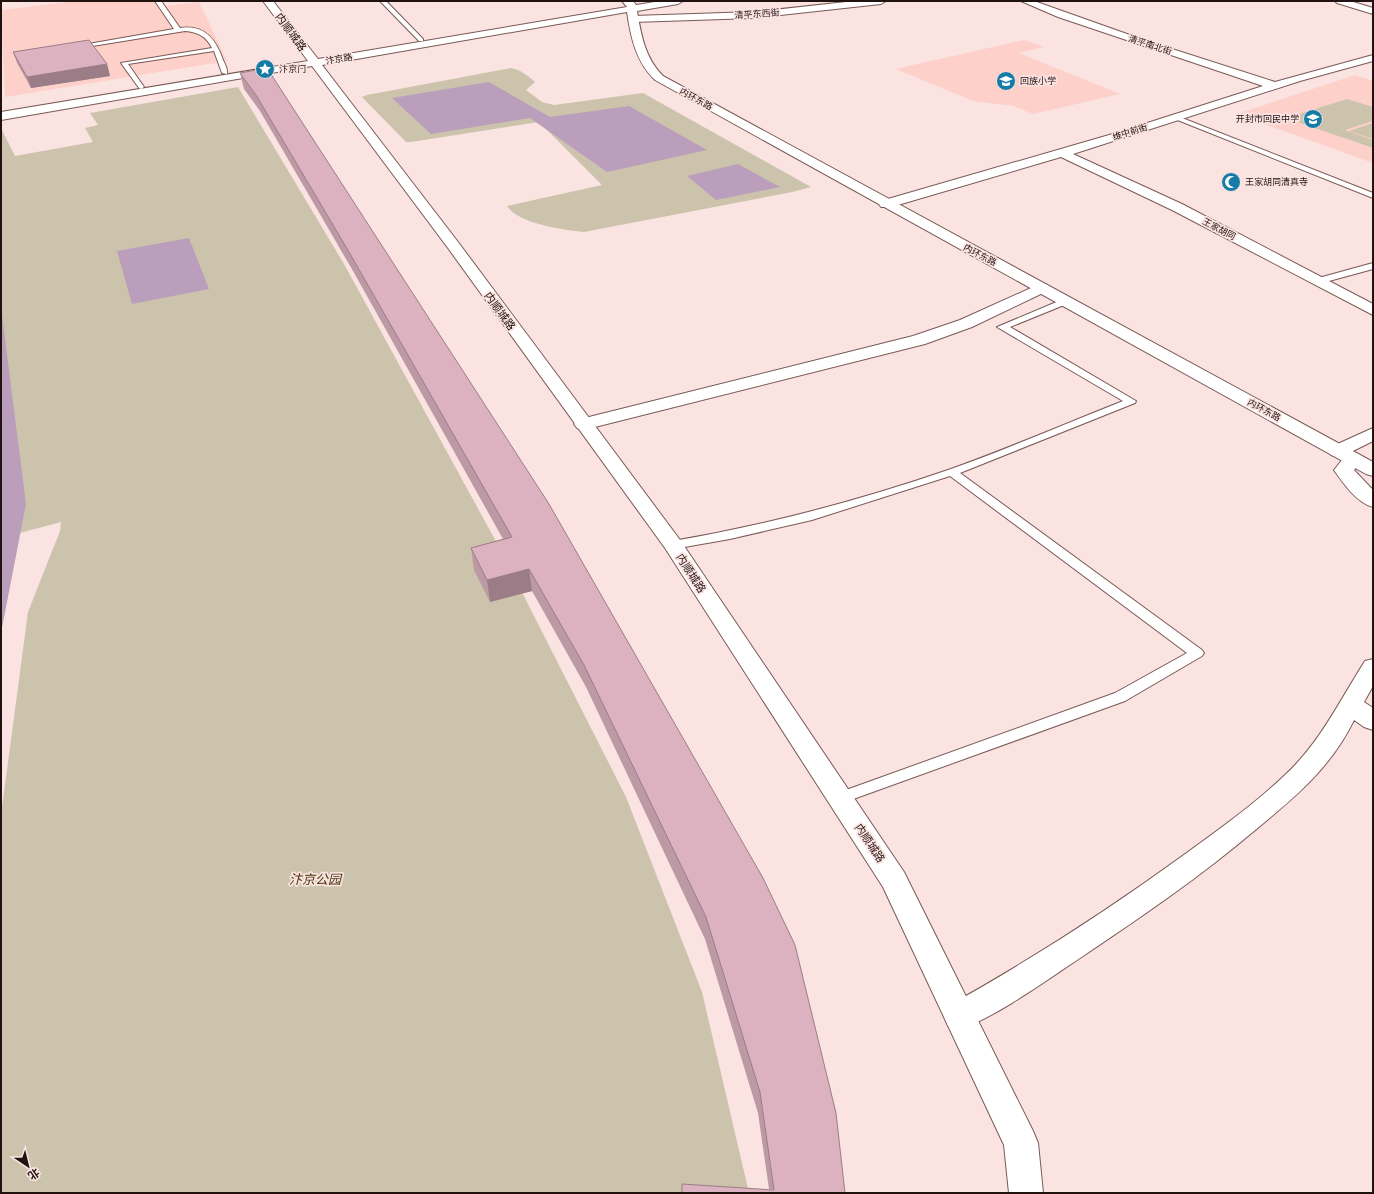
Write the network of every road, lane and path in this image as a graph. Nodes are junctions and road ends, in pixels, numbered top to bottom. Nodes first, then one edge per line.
1 (158, 1) edge
2 (268, 1) edge
3 (383, 1) edge
4 (650, 1) edge
5 (678, 1) edge
6 (881, 1) edge
7 (1026, 1) edge
8 (1340, 1) edge
9 (631, 7) edge
10 (1373, 11) edge
11 (178, 30) junction
12 (421, 40) junction
13 (63, 48) edge
14 (216, 49) junction
15 (1373, 58) edge
16 (312, 61) junction
17 (225, 73) junction
18 (1275, 86) junction
19 (141, 87) junction
20 (1, 110) edge
21 (1, 116) edge
22 (1177, 118) junction
23 (1062, 153) junction
24 (1373, 196) edge
25 (886, 204) junction
26 (1373, 266) edge
27 (1318, 281) junction
28 (1042, 288) junction
29 (1066, 301) junction
30 (1373, 310) edge
31 (583, 424) junction
32 (1373, 434) edge
33 (1346, 455) junction
34 (1373, 470) edge
35 (952, 472) junction
36 (1373, 502) edge
37 (673, 545) junction
38 (1373, 667) edge
39 (1350, 704) junction
40 (1373, 721) edge
41 (840, 798) junction
42 (959, 1016) junction
43 (1026, 1193) edge

1 - 11 lane
2 - 16 street, 内顺城路
3 - 12 lane
4 - 9 street, 汴京路
5 - 9 street, 汴京路
6 - 9 street, 清平东西街
7 - 18 street, 清平南北街
8 - 10 street
9 - 12 street, 汴京路
9 - 16 street, 汴京路
9 - 25 street, 内环东路
11 - 13 lane
11 - 14 lane
12 - 16 street, 汴京路
14 - 17 lane
14 - 19 lane
15 - 18 street, 维中前街
16 - 17 street, 汴京路
16 - 21 street, 汴京路
16 - 31 street, 内顺城路
17 - 19 street, 汴京路
18 - 22 street, 维中前街
19 - 20 street, 汴京路
22 - 23 street, 维中前街
22 - 24 lane
23 - 25 street, 维中前街
23 - 27 street, 王家胡同
25 - 28 street, 内环东路
26 - 27 lane
27 - 30 street, 王家胡同
28 - 29 street, 内环东路
28 - 31 street
29 - 33 street, 内环东路
29 - 35 lane
31 - 37 street, 内顺城路
32 - 33 street
33 - 34 street, 内环东路
33 - 36 street
35 - 37 lane
35 - 41 lane
37 - 41 street, 内顺城路
38 - 39 street
39 - 40 street
39 - 42 street
41 - 42 street, 内顺城路
42 - 43 street, 内顺城路

